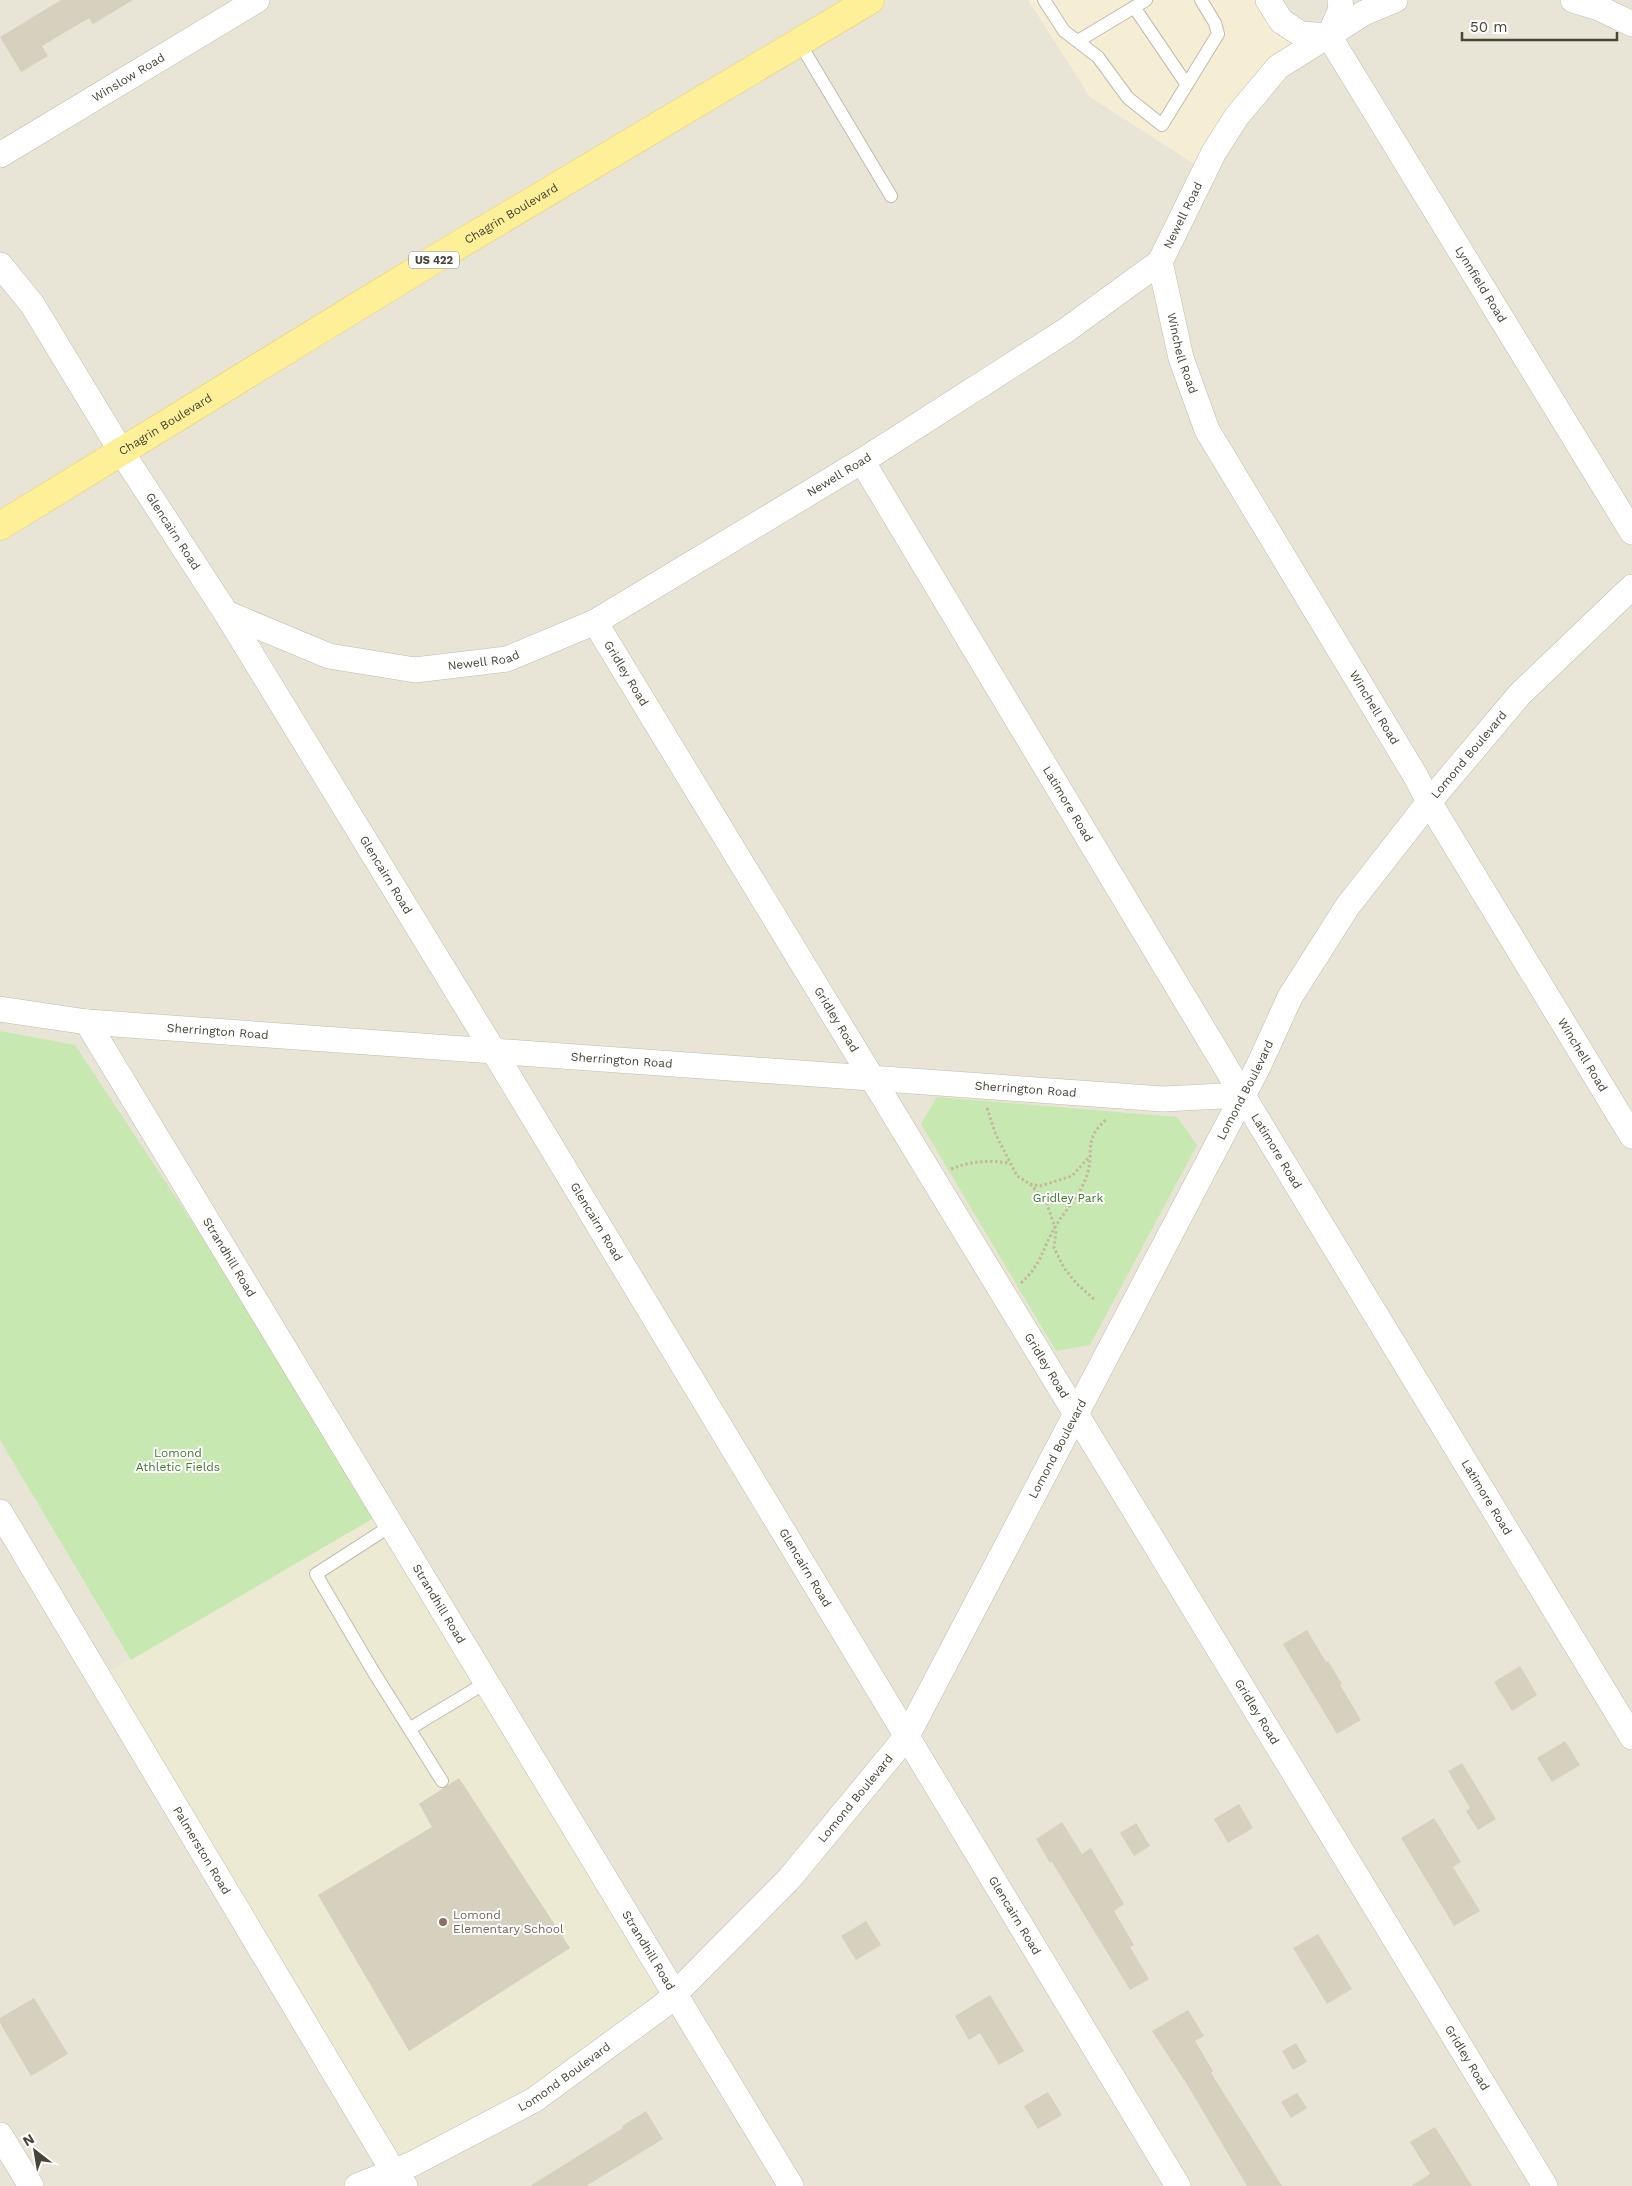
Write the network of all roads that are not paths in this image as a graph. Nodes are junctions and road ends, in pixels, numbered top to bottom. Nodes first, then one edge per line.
1 (257, 0) edge
2 (870, 0) edge
3 (1044, 0) edge
4 (1146, 0) edge
5 (1202, 0) edge
6 (1268, 0) edge
7 (1340, 0) edge
8 (1395, 0) edge
9 (1573, 0) edge
10 (1134, 7) junction
11 (1632, 24) edge
12 (1329, 36) junction
13 (1078, 41) junction
14 (799, 42) junction
15 (1187, 85) junction
16 (0, 155) edge
17 (891, 196) dead end
18 (1160, 262) junction
19 (0, 265) edge
20 (121, 451) junction
21 (862, 461) junction
22 (0, 526) edge
23 (1632, 532) edge
24 (1632, 587) edge
25 (226, 613) junction
26 (595, 622) junction
27 (1429, 802) junction
28 (0, 1010) edge
29 (87, 1022) junction
30 (493, 1050) junction
31 (872, 1077) junction
32 (1243, 1095) junction
33 (1632, 1136) edge
34 (1077, 1414) junction
35 (0, 1512) edge
36 (392, 1525) junction
37 (487, 1682) junction
38 (409, 1729) junction
39 (907, 1736) junction
40 (1632, 1736) edge
41 (442, 1781) dead end
42 (674, 1993) junction
43 (0, 2135) edge
44 (399, 2178) edge
45 (31, 2186) edge
46 (357, 2186) edge
47 (791, 2186) edge
48 (1178, 2186) edge
49 (1545, 2186) edge

1 - 16 street, Winslow Road
2 - 14 main road, Chagrin Boulevard / US 422
3 - 13 lane
4 - 10 lane
5 - 15 lane
6 - 12 street
7 - 12 street
8 - 12 street, Newell Road
9 - 11 street
10 - 13 lane
10 - 15 lane
12 - 18 street, Newell Road
12 - 23 street, Lynnfield Road
13 - 15 lane
14 - 17 lane
14 - 20 main road, Chagrin Boulevard / US 422
18 - 21 street, Newell Road
18 - 27 street, Winchell Road
19 - 20 street, Glencairn Road
20 - 22 main road, Chagrin Boulevard / US 422
20 - 25 street, Glencairn Road
21 - 26 street, Newell Road
21 - 32 street, Latimore Road
24 - 27 street, Lomond Boulevard
25 - 26 street, Newell Road
25 - 30 street, Glencairn Road
26 - 31 street, Gridley Road
27 - 32 street, Lomond Boulevard
27 - 33 street, Winchell Road
28 - 29 street, Sherrington Road
29 - 30 street, Sherrington Road
29 - 36 street, Strandhill Road
30 - 31 street, Sherrington Road
30 - 39 street, Glencairn Road
31 - 32 street, Sherrington Road
31 - 34 street, Gridley Road
32 - 34 street, Lomond Boulevard
32 - 40 street, Latimore Road
34 - 39 street, Lomond Boulevard
34 - 49 street, Gridley Road
35 - 44 street, Palmerston Road
36 - 37 street, Strandhill Road
36 - 38 lane
37 - 38 lane
37 - 42 street, Strandhill Road
38 - 41 lane
39 - 42 street, Lomond Boulevard
39 - 48 street, Glencairn Road
42 - 44 street, Lomond Boulevard
42 - 47 street, Strandhill Road
43 - 45 street
44 - 46 street, Lomond Boulevard

